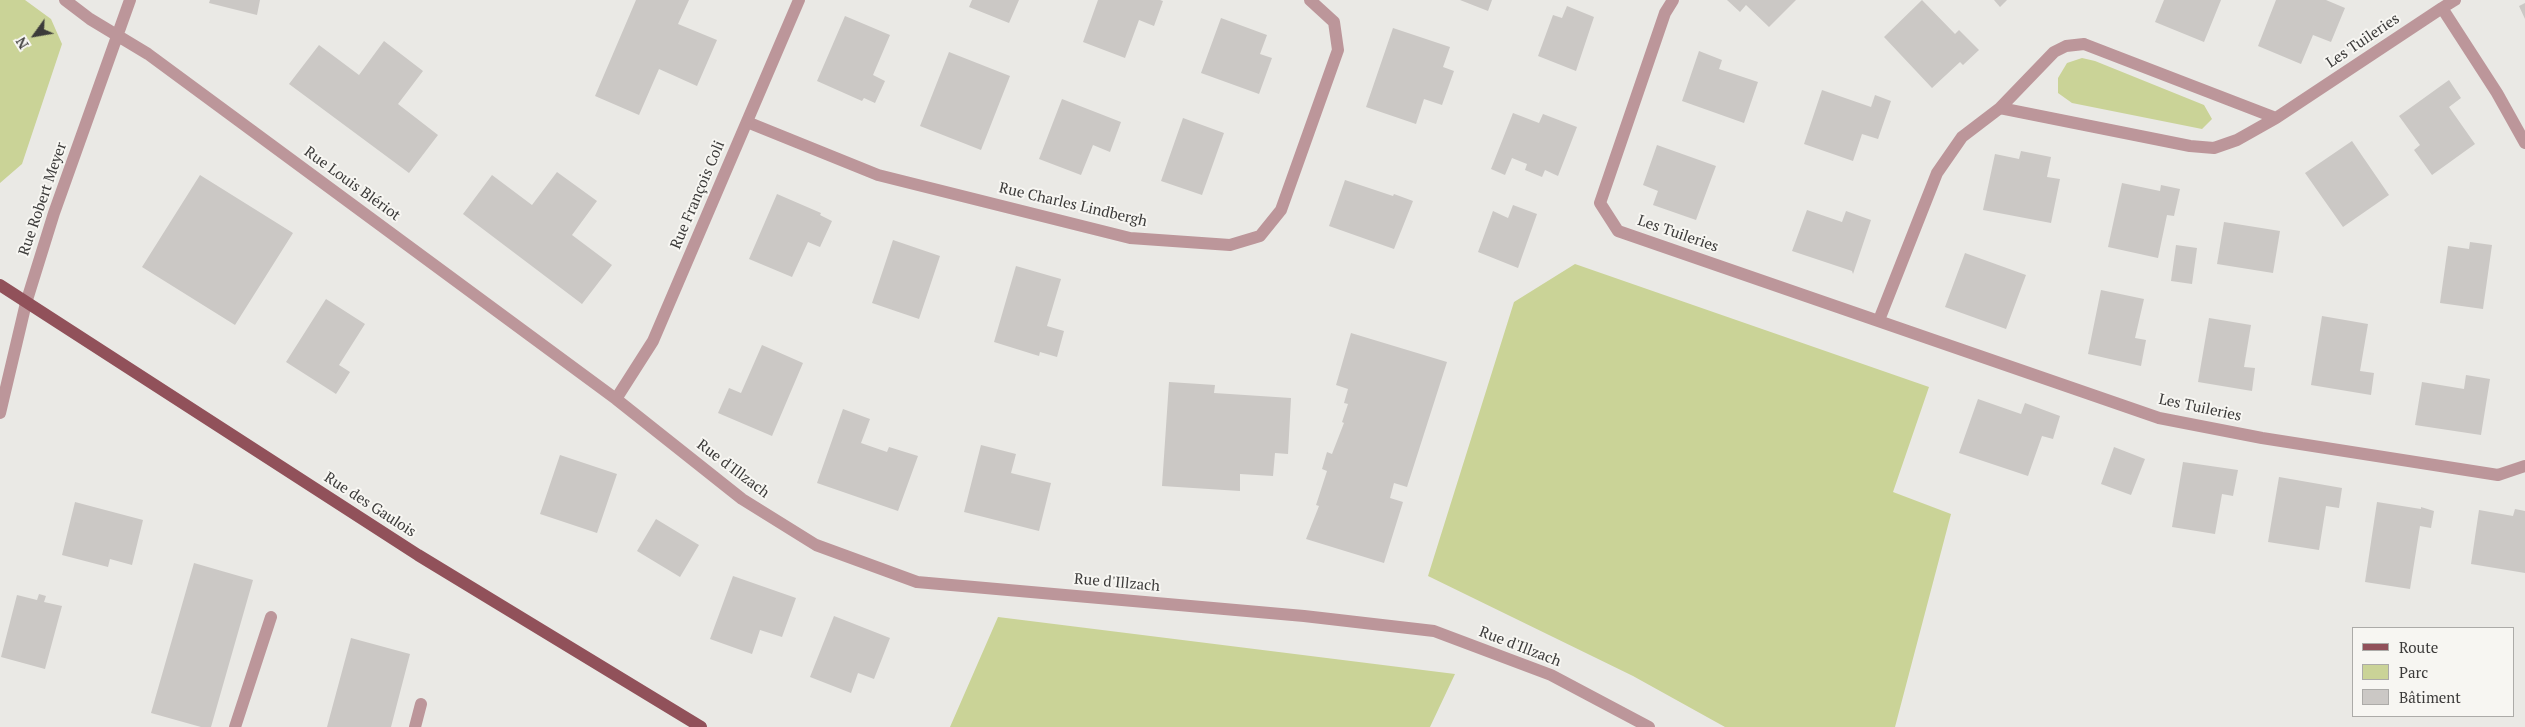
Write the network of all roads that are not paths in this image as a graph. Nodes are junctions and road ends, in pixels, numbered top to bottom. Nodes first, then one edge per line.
1 (65, 0) edge
2 (130, 0) edge
3 (800, 0) edge
4 (1310, 0) edge
5 (1673, 0) edge
6 (2454, 0) edge
7 (2442, 8) junction
8 (119, 35) junction
9 (2000, 108) junction
10 (2276, 118) junction
11 (747, 122) junction
12 (2525, 143) edge
13 (0, 285) edge
14 (26, 303) junction
15 (1879, 320) junction
16 (616, 398) junction
17 (0, 413) edge
18 (2525, 466) edge
19 (271, 617) dead end
20 (421, 704) dead end
21 (235, 727) edge
22 (415, 727) edge
23 (701, 727) edge
24 (1649, 727) edge

1 - 8 street, Rue Louis Blériot
2 - 8 street, Rue Robert Meyer
3 - 11 street, Rue François Coli
4 - 11 street, Rue Charles Lindbergh
5 - 15 street, Les Tuileries
6 - 7 street, Les Tuileries
7 - 10 street, Les Tuileries
7 - 12 street
8 - 14 street, Rue Robert Meyer
8 - 16 street, Rue Louis Blériot
9 - 10 street, Les Tuileries
9 - 10 street
9 - 15 street
11 - 16 street, Rue François Coli
13 - 14 main road, Rue des Gaulois
14 - 17 street, Rue Robert Meyer
14 - 23 main road, Rue des Gaulois
15 - 18 street, Les Tuileries
16 - 24 street, Rue d'Illzach
19 - 21 street
20 - 22 street

